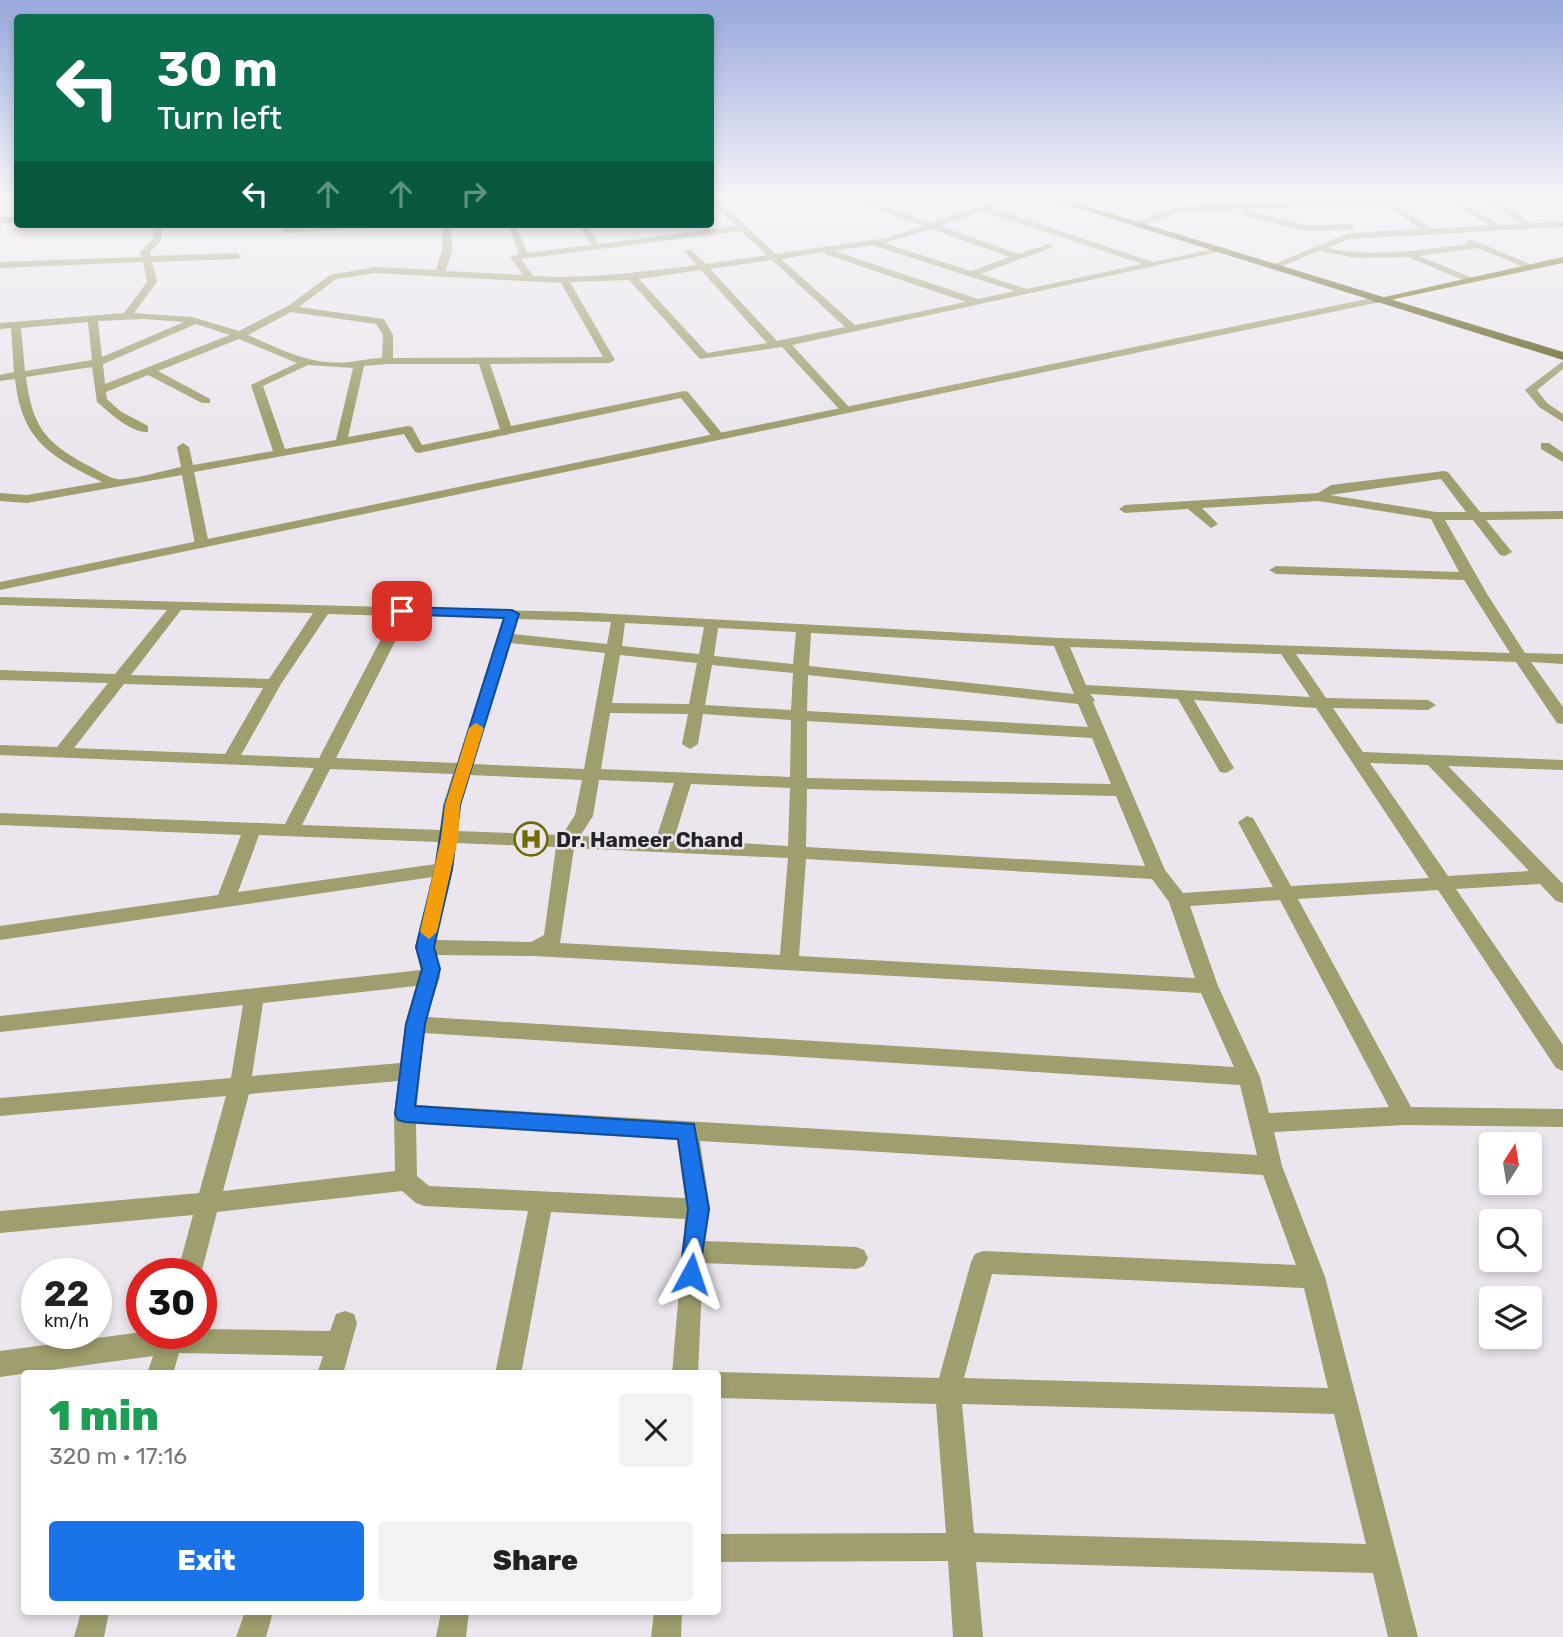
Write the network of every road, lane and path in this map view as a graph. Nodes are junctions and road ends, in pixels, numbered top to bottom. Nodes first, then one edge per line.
1 (150, 274) edge
2 (342, 274) edge
3 (449, 274) edge
4 (527, 274) edge
5 (651, 274) edge
6 (711, 274) edge
7 (793, 274) edge
8 (894, 274) edge
9 (972, 274) edge
10 (1107, 274) edge
11 (1297, 274) edge
12 (1457, 274) edge
13 (1497, 274) edge
14 (632, 277) junction
15 (530, 278) junction
16 (564, 280) junction
17 (1470, 280) junction
18 (1024, 291) junction
19 (1376, 300) junction
20 (977, 302) junction
21 (289, 309) junction
22 (127, 316) junction
23 (93, 319) junction
24 (195, 321) junction
25 (16, 325) junction
26 (0, 326) edge
27 (851, 327) junction
28 (237, 336) junction
29 (780, 344) junction
30 (1563, 356) edge
31 (387, 361) junction
32 (484, 361) junction
33 (96, 363) junction
34 (304, 364) junction
35 (1563, 364) edge
36 (359, 366) junction
37 (149, 371) junction
38 (20, 375) junction
39 (0, 378) edge
40 (100, 390) junction
41 (206, 401) dead end
42 (844, 408) junction
43 (1563, 419) edge
44 (144, 429) dead end
45 (507, 430) junction
46 (717, 435) junction
47 (341, 442) junction
48 (1563, 444) edge
49 (183, 447) dead end
50 (280, 453) junction
51 (1563, 458) edge
52 (187, 470) junction
53 (115, 484) junction
54 (1318, 497) junction
55 (0, 498) edge
56 (1190, 504) junction
57 (1125, 509) dead end
58 (1476, 515) junction
59 (1563, 515) edge
60 (1436, 516) junction
61 (1211, 524) dead end
62 (202, 544) junction
63 (1505, 552) dead end
64 (1276, 570) dead end
65 (1469, 576) junction
66 (0, 586) edge
67 (0, 601) edge
68 (177, 606) junction
69 (323, 610) junction
70 (402, 611) junction
71 (512, 614) junction
72 (619, 618) junction
73 (712, 623) junction
74 (804, 628) junction
75 (505, 638) junction
76 (1060, 642) junction
77 (1285, 649) junction
78 (613, 650) junction
79 (1519, 657) junction
80 (1563, 659) edge
81 (705, 661) junction
82 (799, 671) junction
83 (0, 675) edge
84 (121, 679) junction
85 (274, 684) junction
86 (1084, 694) junction
87 (1183, 695) junction
88 (1321, 703) junction
89 (1428, 705) dead end
90 (603, 708) junction
91 (696, 709) junction
92 (801, 715) junction
93 (1563, 719) edge
94 (1099, 733) junction
95 (690, 744) dead end
96 (0, 750) edge
97 (62, 752) junction
98 (1357, 757) junction
99 (230, 759) junction
100 (1433, 760) junction
101 (326, 762) junction
102 (1563, 765) edge
103 (464, 767) junction
104 (1226, 768) dead end
105 (592, 772) junction
106 (685, 777) junction
107 (799, 783) junction
108 (1124, 790) junction
109 (0, 819) edge
110 (1247, 822) dead end
111 (252, 830) junction
112 (290, 831) junction
113 (450, 838) junction
114 (566, 842) junction
115 (663, 845) junction
116 (797, 853) junction
117 (444, 869) junction
118 (1157, 873) junction
119 (1543, 877) junction
120 (1440, 882) junction
121 (1287, 892) junction
122 (1563, 897) edge
123 (1178, 900) junction
124 (225, 901) junction
125 (0, 933) edge
126 (425, 947) junction
127 (534, 949) junction
128 (789, 963) junction
129 (430, 977) junction
130 (1208, 986) junction
131 (254, 997) junction
132 (0, 1024) edge
133 (415, 1024) junction
134 (1563, 1062) edge
135 (410, 1071) junction
136 (1249, 1077) junction
137 (240, 1086) junction
138 (0, 1107) edge
139 (405, 1114) junction
140 (1405, 1116) junction
141 (1563, 1118) edge
142 (1261, 1123) junction
143 (687, 1130) junction
144 (1271, 1167) junction
145 (406, 1180) junction
146 (541, 1201) junction
147 (209, 1203) junction
148 (698, 1209) junction
149 (0, 1222) edge
150 (692, 1252) junction
151 (194, 1258) edge
152 (856, 1258) dead end
153 (1313, 1277) junction
154 (217, 1336) edge
155 (126, 1344) edge
156 (167, 1349) edge
157 (0, 1364) edge
158 (161, 1370) edge
159 (331, 1370) edge
160 (509, 1370) edge
161 (685, 1370) edge
162 (721, 1385) edge
163 (948, 1390) junction
164 (1343, 1401) junction
165 (961, 1547) junction
166 (721, 1548) edge
167 (1384, 1559) junction
168 (94, 1615) edge
169 (258, 1615) edge
170 (455, 1615) edge
171 (668, 1615) edge
172 (89, 1637) edge
173 (251, 1637) edge
174 (451, 1637) edge
175 (666, 1637) edge
176 (968, 1637) edge
177 (1403, 1637) edge

1 - 22 street
2 - 21 street
3 - 15 street
4 - 15 street
5 - 14 street
6 - 29 street
7 - 27 street
8 - 20 street
9 - 18 street
10 - 18 street
11 - 19 highway
12 - 17 street
13 - 17 main road
14 - 16 street
14 - 29 street
15 - 16 street
16 - 32 street
17 - 19 main road
18 - 20 street
19 - 30 highway
19 - 42 street
20 - 27 street
21 - 28 street
21 - 31 street
22 - 23 street
22 - 24 street
23 - 25 street
23 - 33 street
24 - 28 street
24 - 33 street
25 - 26 street
25 - 38 street
27 - 29 street
28 - 34 street
28 - 37 street
29 - 42 street
31 - 32 street
31 - 36 street
32 - 45 street
33 - 38 street
33 - 40 street
34 - 36 street
34 - 50 street
35 - 43 street
36 - 47 street
37 - 40 street
37 - 41 street
38 - 39 street
38 - 53 street
40 - 44 street
42 - 46 street
45 - 46 street
45 - 47 street
46 - 62 street
47 - 50 street
48 - 51 street
49 - 52 street
50 - 52 street
52 - 53 street
52 - 62 street
53 - 55 street
54 - 56 street
54 - 58 street
54 - 60 street
56 - 57 street
56 - 61 street
58 - 59 street
58 - 60 street
58 - 63 street
60 - 65 street
62 - 66 street
64 - 65 street
65 - 79 street
67 - 68 street
68 - 69 street
68 - 84 street
69 - 70 street
69 - 85 street
70 - 71 street
70 - 101 street
71 - 72 street
71 - 75 street
72 - 73 street
72 - 78 street
73 - 74 street
73 - 81 street
74 - 76 street
74 - 82 street
75 - 78 street
75 - 103 street
76 - 77 street
76 - 86 street
77 - 79 street
77 - 88 street
78 - 81 street
78 - 90 street
79 - 80 street
79 - 93 street
81 - 82 street
81 - 91 street
82 - 86 street
82 - 92 street
83 - 84 street
84 - 85 street
84 - 97 street
85 - 99 street
86 - 87 street
86 - 94 street
87 - 88 street
87 - 104 street
88 - 89 street
88 - 98 street
90 - 91 street
90 - 105 street
91 - 92 street
91 - 95 street
92 - 94 street
92 - 107 street
94 - 108 street
96 - 97 street
97 - 99 street
98 - 100 street
98 - 120 street
99 - 101 street
100 - 102 street
100 - 119 street
101 - 103 street
101 - 112 street
103 - 105 street
103 - 113 street
105 - 106 street
105 - 114 street
106 - 107 street
106 - 115 street
107 - 108 street
107 - 116 street
108 - 118 street
109 - 111 street
110 - 121 street
111 - 112 street
111 - 124 street
112 - 113 street
113 - 114 street
113 - 117 street
114 - 115 street
114 - 127 street
115 - 116 street
116 - 118 street
116 - 128 street
117 - 124 street
117 - 126 street
118 - 123 street
119 - 120 street
119 - 122 street
120 - 121 street
120 - 134 street
121 - 123 street
121 - 140 street
123 - 130 street
124 - 125 street
126 - 127 street
126 - 129 street
127 - 128 street
128 - 130 street
129 - 131 street
129 - 133 street
130 - 136 street
131 - 132 street
131 - 137 street
133 - 135 street
133 - 136 street
135 - 137 street
135 - 139 street
136 - 142 street
137 - 138 street
137 - 147 street
139 - 143 street
139 - 145 street
140 - 141 street
140 - 142 street
142 - 144 street
143 - 144 street
143 - 148 street
144 - 153 street
145 - 146 street
145 - 147 street
146 - 148 street
146 - 160 street
147 - 149 street
147 - 151 street
148 - 150 street
150 - 152 street
150 - 161 street
153 - 163 street
153 - 164 street
154 - 159 street
155 - 157 street
156 - 158 street
162 - 163 street
163 - 164 street
163 - 165 street
164 - 167 street
165 - 166 street
165 - 167 street
165 - 176 street
167 - 177 street
168 - 172 street
169 - 173 street
170 - 174 street
171 - 175 street

